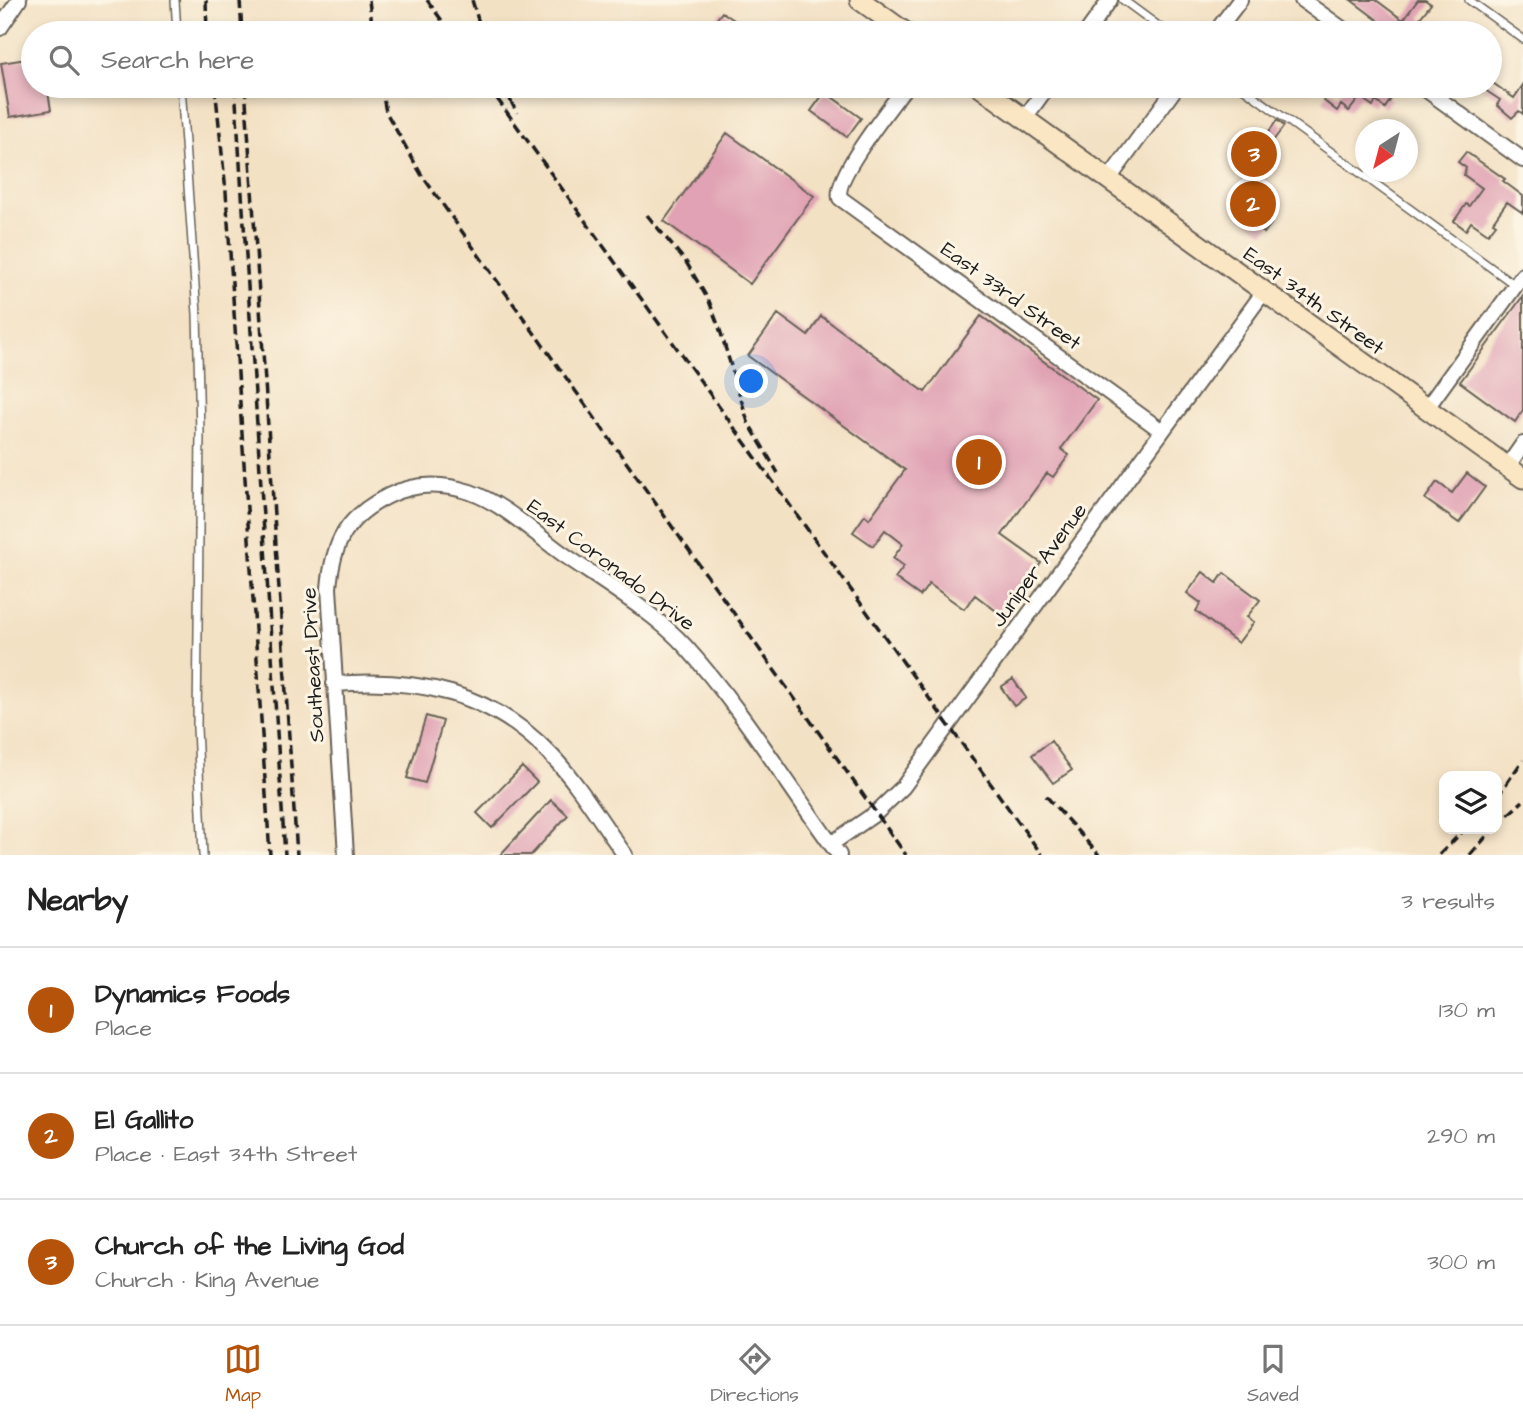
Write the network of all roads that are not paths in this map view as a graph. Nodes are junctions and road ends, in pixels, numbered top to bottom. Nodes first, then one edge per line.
1 (19, 0) edge
2 (175, 0) edge
3 (860, 0) edge
4 (1110, 0) edge
5 (1123, 0) edge
6 (1240, 0) edge
7 (1302, 0) edge
8 (1469, 0) edge
9 (176, 21) edge
10 (889, 21) edge
11 (1095, 21) edge
12 (1152, 21) edge
13 (1224, 21) edge
14 (1331, 21) edge
15 (1498, 21) edge
16 (1502, 24) edge
17 (0, 27) edge
18 (1523, 39) edge
19 (182, 98) edge
20 (897, 98) edge
21 (995, 98) edge
22 (1039, 98) edge
23 (1168, 98) edge
24 (1257, 98) edge
25 (1437, 98) edge
26 (1024, 118) junction
27 (1523, 160) edge
28 (1108, 180) junction
29 (1519, 280) edge
30 (1263, 293) junction
31 (1426, 409) junction
32 (1162, 431) junction
33 (1523, 444) edge
34 (1507, 467) junction
35 (1523, 478) edge
36 (387, 496) joint
37 (334, 684) junction
38 (835, 850) edge
39 (203, 855) edge
40 (346, 855) edge
41 (625, 855) edge

1 - 17 street
2 - 9 lane
3 - 10 main road
4 - 11 street
5 - 12 lane
6 - 13 street
7 - 14 street
8 - 15 lane
16 - 18 lane
19 - 39 lane
20 - 32 street, East 33rd Street
21 - 26 main road, East 34th Street
22 - 26 street
23 - 28 street
24 - 29 lane
25 - 27 street
26 - 28 main road, East 34th Street
28 - 30 main road, East 34th Street
29 - 31 street
30 - 31 main road, East 34th Street
30 - 32 street, Juniper Avenue
31 - 34 main road, East 34th Street
32 - 38 street, Juniper Avenue
33 - 34 street
34 - 35 main road, East 34th Street
36 - 37 street, Southeast Drive
36 - 38 street, East Coronado Drive
37 - 40 street, Southeast Drive
37 - 41 street

